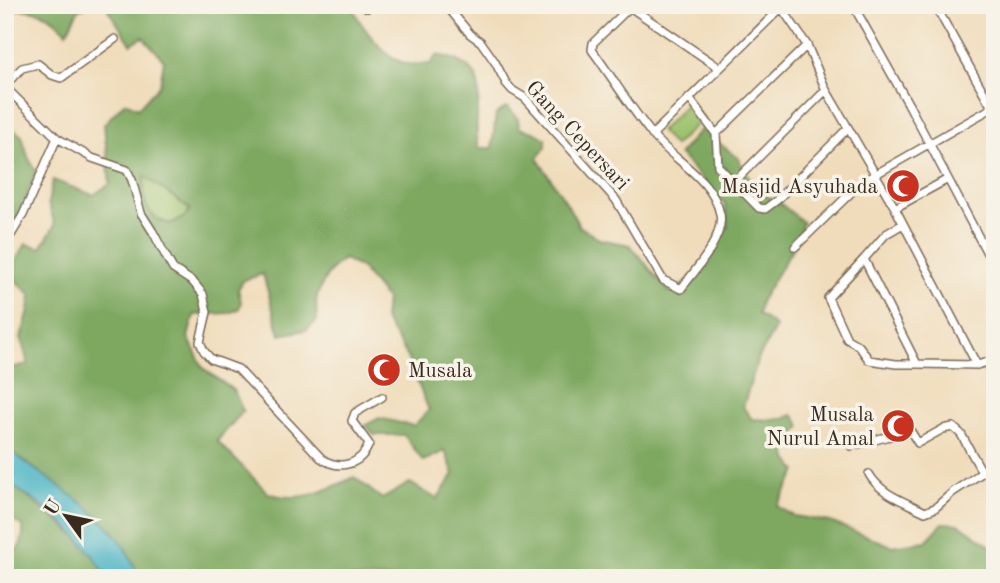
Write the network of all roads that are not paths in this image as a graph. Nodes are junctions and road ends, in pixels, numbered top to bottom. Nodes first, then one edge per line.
1 (446, 5) edge
2 (853, 5) edge
3 (935, 5) edge
4 (782, 6) edge
5 (115, 39) dead end
6 (807, 45) junction
7 (718, 67) junction
8 (5, 86) edge
9 (827, 90) junction
10 (689, 98) junction
11 (993, 111) edge
12 (848, 128) junction
13 (716, 134) junction
14 (652, 135) junction
15 (57, 138) junction
16 (929, 143) junction
17 (876, 173) junction
18 (948, 179) junction
19 (734, 182) junction
20 (895, 208) junction
21 (903, 224) junction
22 (5, 245) edge
23 (795, 247) dead end
24 (864, 259) junction
25 (995, 268) edge
26 (995, 360) edge
27 (917, 364) junction
28 (977, 365) junction
29 (382, 397) dead end
30 (851, 446) dead end
31 (995, 464) edge
32 (982, 472) junction
33 (869, 474) dead end

1 - 14 street, Gang Cepersari
2 - 16 street
3 - 11 street
4 - 6 street
4 - 7 street
5 - 8 street
6 - 9 street
6 - 13 street
7 - 10 street
7 - 14 street
8 - 15 street
9 - 12 street
9 - 19 street
10 - 13 street
10 - 14 street
11 - 16 street
12 - 17 street
12 - 19 street
13 - 19 street
15 - 22 street
15 - 29 street
16 - 17 street
16 - 18 street
17 - 20 street
17 - 23 street
18 - 20 street
18 - 25 street
20 - 21 street
21 - 24 street
21 - 28 street
24 - 27 street
24 - 27 street
26 - 28 street
27 - 28 street
30 - 32 street
31 - 32 street
32 - 33 street

